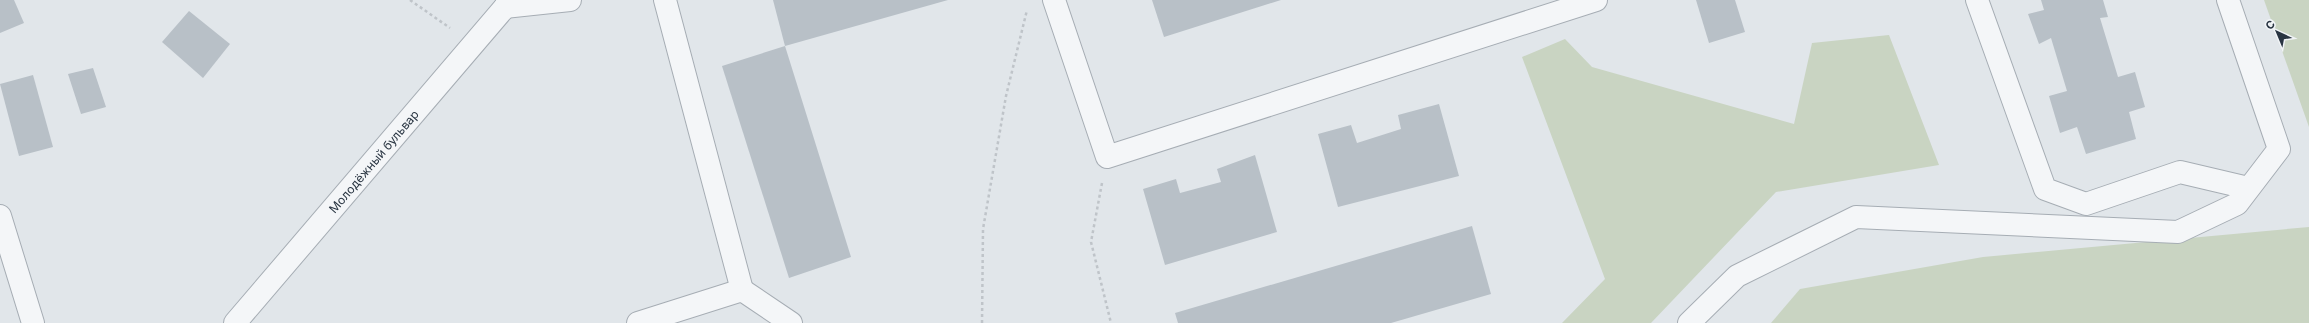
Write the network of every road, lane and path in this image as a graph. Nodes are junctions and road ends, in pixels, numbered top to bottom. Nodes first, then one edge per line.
1 (410, 0) edge
2 (570, 0) edge
3 (665, 0) edge
4 (1054, 0) edge
5 (1596, 0) edge
6 (1977, 0) edge
7 (2228, 0) edge
8 (508, 3) edge
9 (1028, 7) dead end
10 (473, 44) junction
11 (1107, 157) junction
12 (2248, 188) junction
13 (0, 216) edge
14 (742, 290) junction
15 (32, 323) edge
16 (235, 323) edge
17 (638, 323) edge
18 (791, 323) edge
19 (982, 323) edge
20 (1111, 323) edge
21 (1689, 323) edge

1 - 10 path
2 - 8 street
3 - 14 street
4 - 11 street
5 - 11 street
6 - 12 street
7 - 12 street
8 - 10 street, Молодёжный бульвар
9 - 19 path
10 - 16 street, Молодёжный бульвар
11 - 20 path
12 - 21 street
13 - 15 street
14 - 17 street
14 - 18 street

